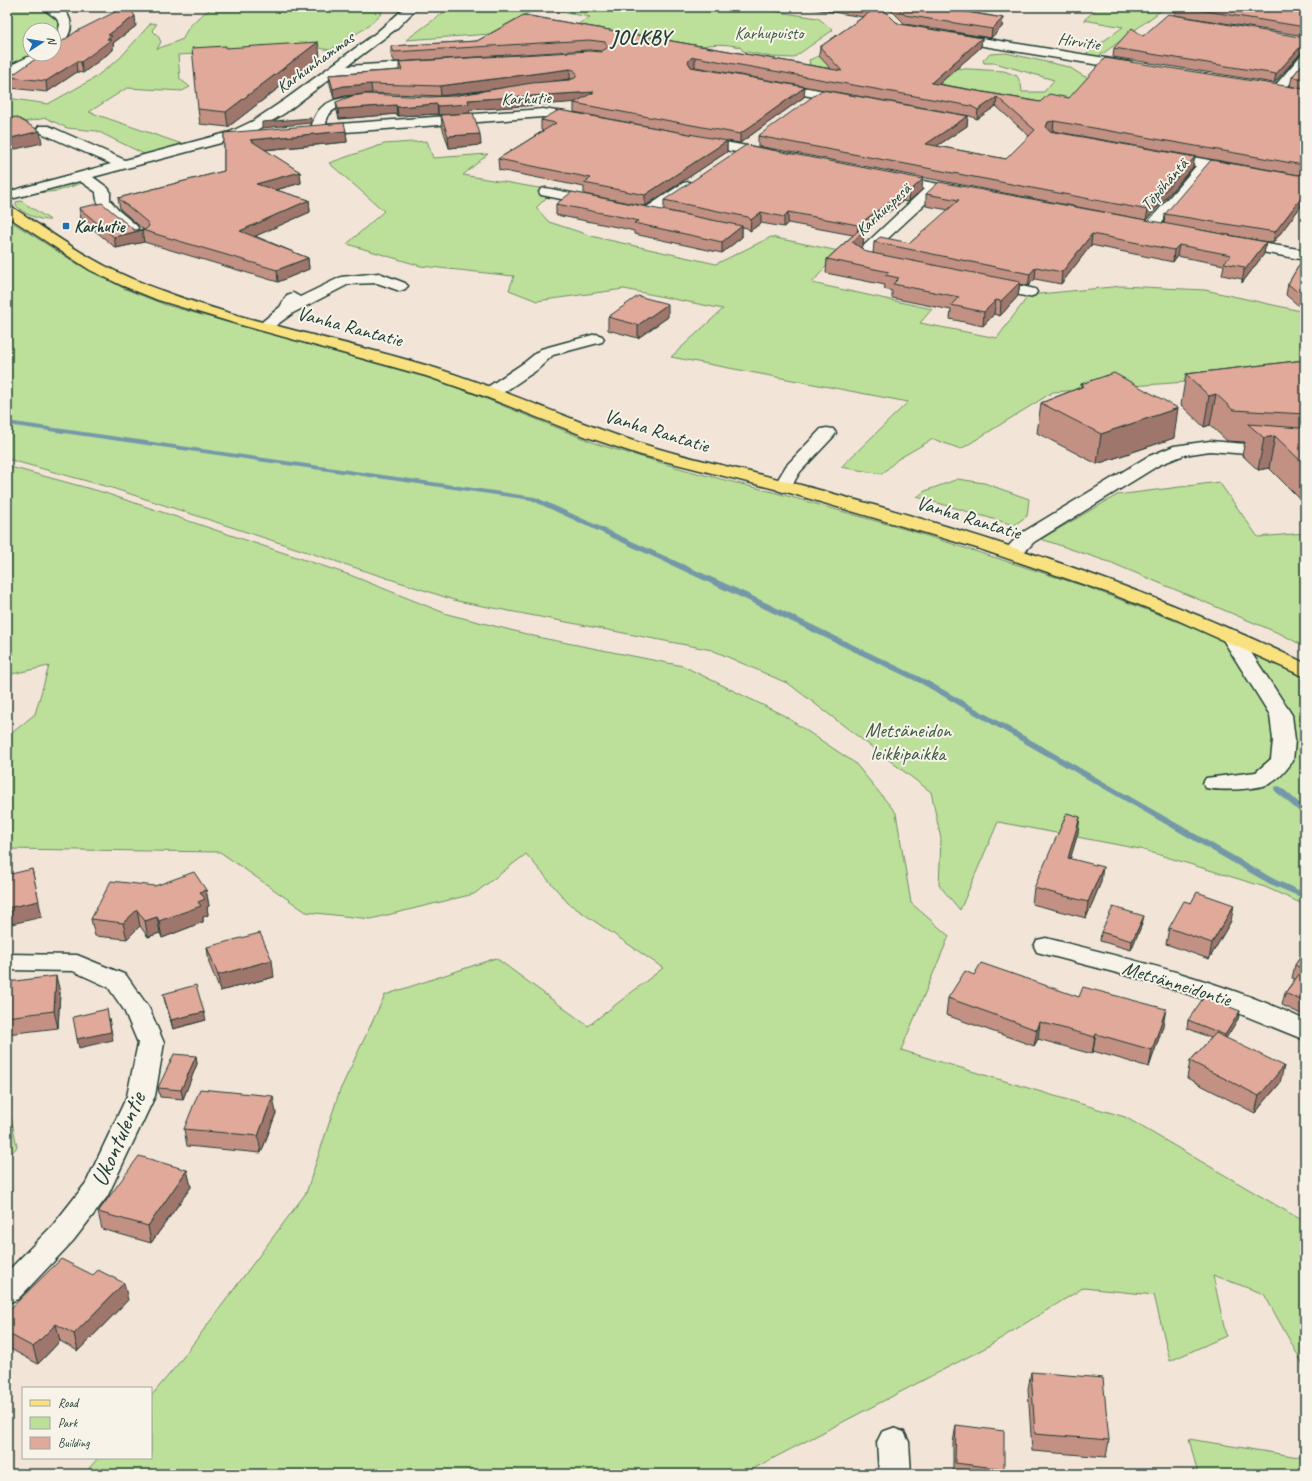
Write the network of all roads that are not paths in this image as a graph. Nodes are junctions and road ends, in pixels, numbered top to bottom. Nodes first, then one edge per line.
1 (47, 7) edge
2 (412, 7) edge
3 (937, 34) edge
4 (62, 35) edge
5 (1305, 58) edge
6 (28, 62) edge
7 (442, 64) edge
8 (1138, 68) edge
9 (331, 71) junction
10 (7, 72) edge
11 (766, 84) edge
12 (1263, 87) edge
13 (1278, 90) junction
14 (1292, 92) edge
15 (819, 94) junction
16 (382, 100) edge
17 (862, 102) edge
18 (803, 106) edge
19 (599, 122) edge
20 (44, 129) dead end
21 (319, 130) junction
22 (304, 131) edge
23 (264, 134) edge
24 (232, 136) junction
25 (687, 139) edge
26 (755, 140) dead end
27 (742, 149) junction
28 (1152, 154) edge
29 (781, 156) edge
30 (724, 162) edge
31 (1205, 164) junction
32 (124, 165) junction
33 (1251, 172) edge
34 (83, 176) junction
35 (882, 176) edge
36 (699, 178) edge
37 (935, 187) junction
38 (546, 192) dead end
39 (978, 195) edge
40 (7, 196) edge
41 (612, 205) edge
42 (7, 210) edge
43 (634, 210) edge
44 (649, 212) junction
45 (665, 216) edge
46 (1135, 225) edge
47 (1150, 228) junction
48 (1165, 230) edge
49 (142, 236) edge
50 (1220, 240) edge
51 (1305, 255) edge
52 (898, 266) edge
53 (315, 279) dead end
54 (975, 281) edge
55 (400, 286) dead end
56 (1029, 292) dead end
57 (287, 310) junction
58 (265, 326) junction
59 (596, 340) dead end
60 (492, 392) junction
61 (827, 433) dead end
62 (1305, 452) edge
63 (783, 486) junction
64 (1012, 553) junction
65 (1230, 634) junction
66 (1305, 671) edge
67 (1214, 783) dead end
68 (1046, 946) dead end
69 (7, 962) edge
70 (1305, 1031) edge
71 (7, 1291) edge
72 (893, 1442) dead end
73 (895, 1474) edge

1 - 4 street
2 - 9 street, Karhunhammas
3 - 8 street, Hirvitie
5 - 13 street
6 - 10 street
7 - 9 street
9 - 24 street, Karhunhammas
11 - 15 street
12 - 13 street
13 - 14 street
15 - 17 street
15 - 18 street
16 - 21 street
19 - 21 street, Karhutie
20 - 32 street
21 - 22 street, Karhutie
23 - 24 street
24 - 32 street
25 - 27 street
26 - 27 street
27 - 29 street
27 - 30 street
28 - 31 street
31 - 33 street
31 - 47 street, Töpöhäntä
32 - 34 street
34 - 40 street
34 - 49 street
35 - 37 street
36 - 44 street
37 - 39 street
37 - 52 street, Karhunpesä
38 - 41 street
42 - 58 main road, Vanha Rantatie
43 - 44 street
44 - 45 street
46 - 47 street
47 - 48 street
50 - 51 street
53 - 57 street
54 - 56 street
55 - 57 street
57 - 58 street
58 - 60 main road, Vanha Rantatie
59 - 60 street
60 - 63 main road, Vanha Rantatie
61 - 63 street
62 - 64 street
63 - 64 main road, Vanha Rantatie
64 - 65 main road, Vanha Rantatie
65 - 66 main road, Vanha Rantatie
65 - 67 street
68 - 70 street, Metsänneidontie
69 - 71 street, Ukontulentie
72 - 73 street

